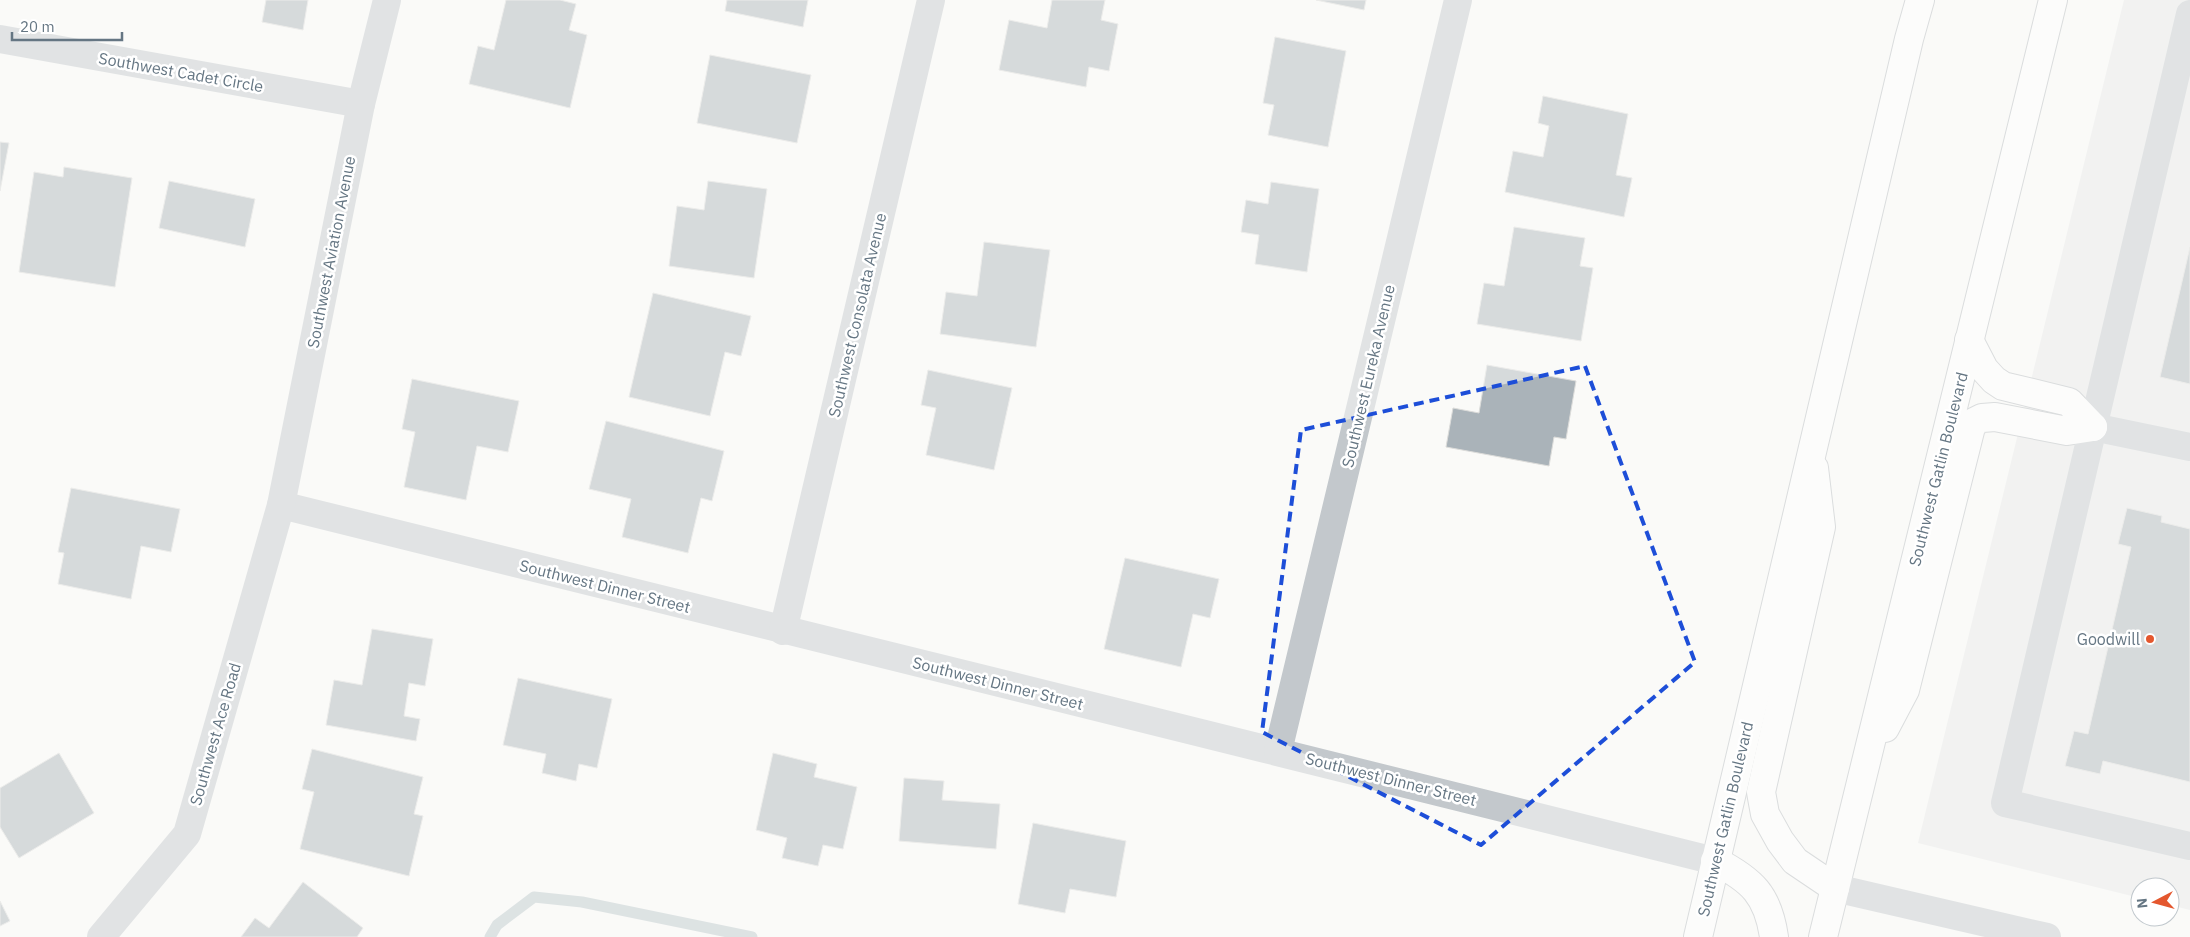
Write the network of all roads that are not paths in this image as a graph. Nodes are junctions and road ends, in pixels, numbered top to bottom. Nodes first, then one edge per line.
1 (387, 0) edge
2 (931, 0) edge
3 (1458, 0) edge
4 (1920, 0) edge
5 (2053, 0) edge
6 (2190, 14) edge
7 (0, 39) edge
8 (361, 104) junction
9 (1969, 340) junction
10 (2092, 427) junction
11 (2190, 447) edge
12 (1812, 452) junction
13 (280, 505) junction
14 (782, 631) junction
15 (1278, 751) junction
16 (1863, 771) junction
17 (2190, 846) edge
18 (1715, 860) junction
19 (1835, 888) junction
20 (101, 937) edge
21 (1698, 937) edge
22 (1774, 937) edge
23 (1823, 937) edge
24 (2047, 937) edge

1 - 8 street, Southwest Aviation Avenue
2 - 14 street, Southwest Consolata Avenue
3 - 15 street, Southwest Eureka Avenue
4 - 12 main road, Southwest Gatlin Boulevard
5 - 9 main road, Southwest Gatlin Boulevard
6 - 10 street
7 - 8 street, Southwest Cadet Circle
8 - 13 street, Southwest Aviation Avenue
9 - 10 main road
9 - 16 main road, Southwest Gatlin Boulevard
10 - 11 street
10 - 16 main road
10 - 17 street
12 - 18 main road, Southwest Gatlin Boulevard
12 - 19 main road
13 - 14 street, Southwest Dinner Street
13 - 20 street, Southwest Ace Road
14 - 15 street, Southwest Dinner Street
15 - 18 street, Southwest Dinner Street
16 - 19 main road, Southwest Gatlin Boulevard
18 - 21 main road, Southwest Gatlin Boulevard
18 - 22 main road
19 - 23 main road, Southwest Gatlin Boulevard
19 - 24 street

